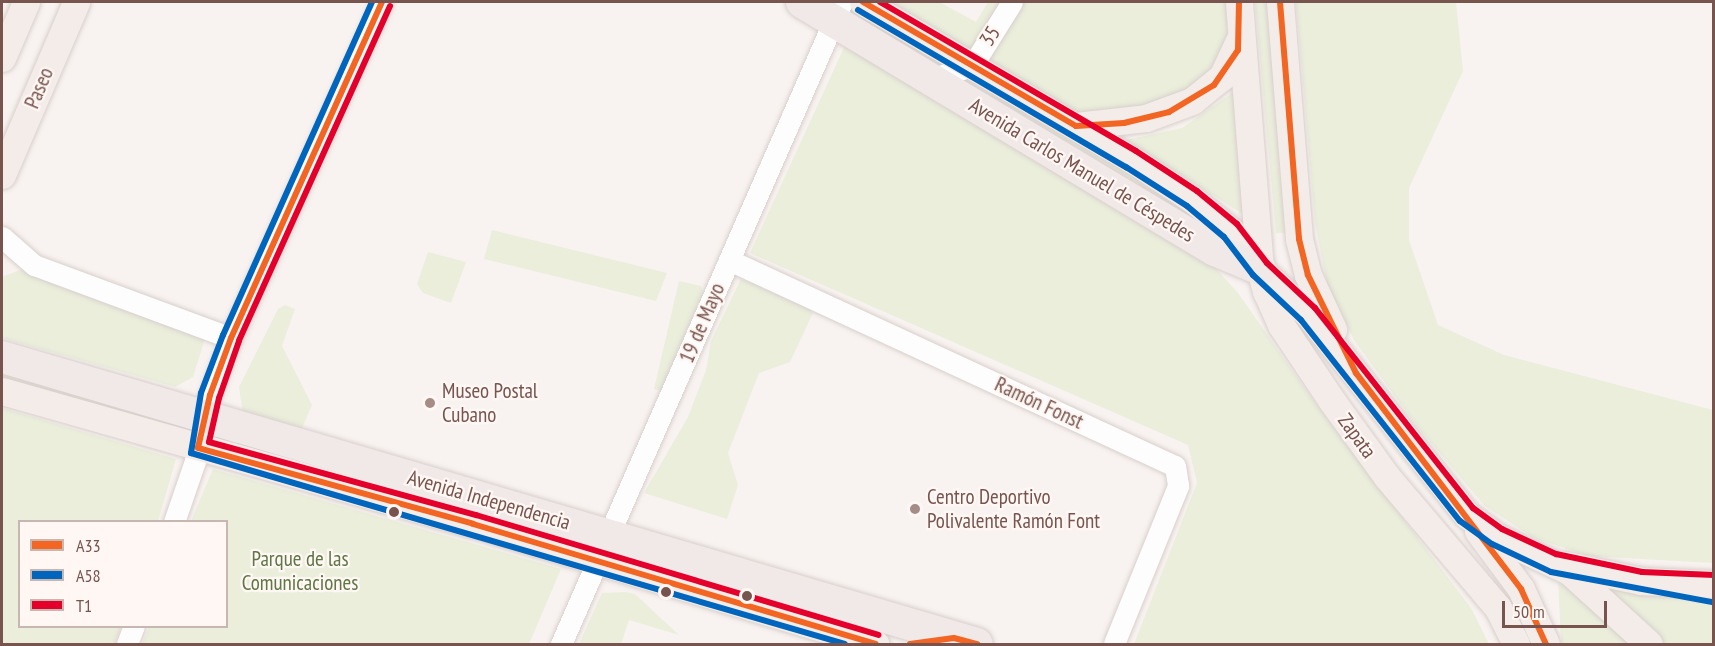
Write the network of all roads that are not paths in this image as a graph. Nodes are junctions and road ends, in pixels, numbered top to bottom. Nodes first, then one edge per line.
1 (26, 2) edge
2 (76, 2) edge
3 (382, 2) edge
4 (802, 2) edge
5 (863, 2) edge
6 (1012, 2) edge
7 (1239, 2) edge
8 (1280, 2) edge
9 (839, 11) edge
10 (1241, 31) junction
11 (2, 58) edge
12 (972, 66) junction
13 (933, 78) junction
14 (1076, 126) junction
15 (2, 175) edge
16 (2, 237) edge
17 (729, 260) junction
18 (1260, 269) junction
19 (231, 338) junction
20 (2, 357) edge
21 (1356, 373) junction
22 (2, 391) edge
23 (202, 434) junction
24 (1467, 515) junction
25 (175, 520) edge
26 (603, 549) junction
27 (1553, 563) junction
28 (1641, 581) junction
29 (1713, 584) edge
30 (1713, 593) edge
31 (134, 628) edge
32 (965, 641) edge
33 (127, 645) edge
34 (561, 645) edge
35 (875, 645) edge
36 (910, 645) edge
37 (1114, 645) edge
38 (1516, 645) edge
39 (1546, 645) edge
40 (1648, 645) edge

1 - 11 main road
2 - 15 main road, Paseo
3 - 19 street
4 - 9 highway, Avenida Carlos Manuel de Céspedes
5 - 12 main road, Avenida Carlos Manuel de Céspedes
6 - 12 street, 35
7 - 10 main road, Zapata
8 - 21 main road, Zapata
9 - 13 highway, Avenida Carlos Manuel de Céspedes
9 - 17 street, 19 de Mayo
10 - 14 main road
10 - 18 main road, Zapata
12 - 13 street, 35
12 - 14 main road, Avenida Carlos Manuel de Céspedes
13 - 18 highway, Avenida Carlos Manuel de Céspedes
14 - 18 main road, Avenida Carlos Manuel de Céspedes
16 - 19 street
17 - 26 street, 19 de Mayo
17 - 37 street, Ramón Fonst
18 - 21 main road, Zapata
18 - 38 main road, Zapata
19 - 23 street
20 - 23 highway, Avenida Independencia
21 - 24 main road, Zapata
22 - 23 main road, Avenida Independencia
23 - 25 street
23 - 26 highway, Avenida Independencia
24 - 27 main road, Zapata
24 - 39 main road
26 - 32 highway, Avenida Independencia
26 - 34 street, 19 de Mayo
26 - 35 main road, Avenida Independencia
27 - 28 main road
27 - 40 main road, Zapata
28 - 29 main road
28 - 30 main road
31 - 33 street
32 - 36 highway

